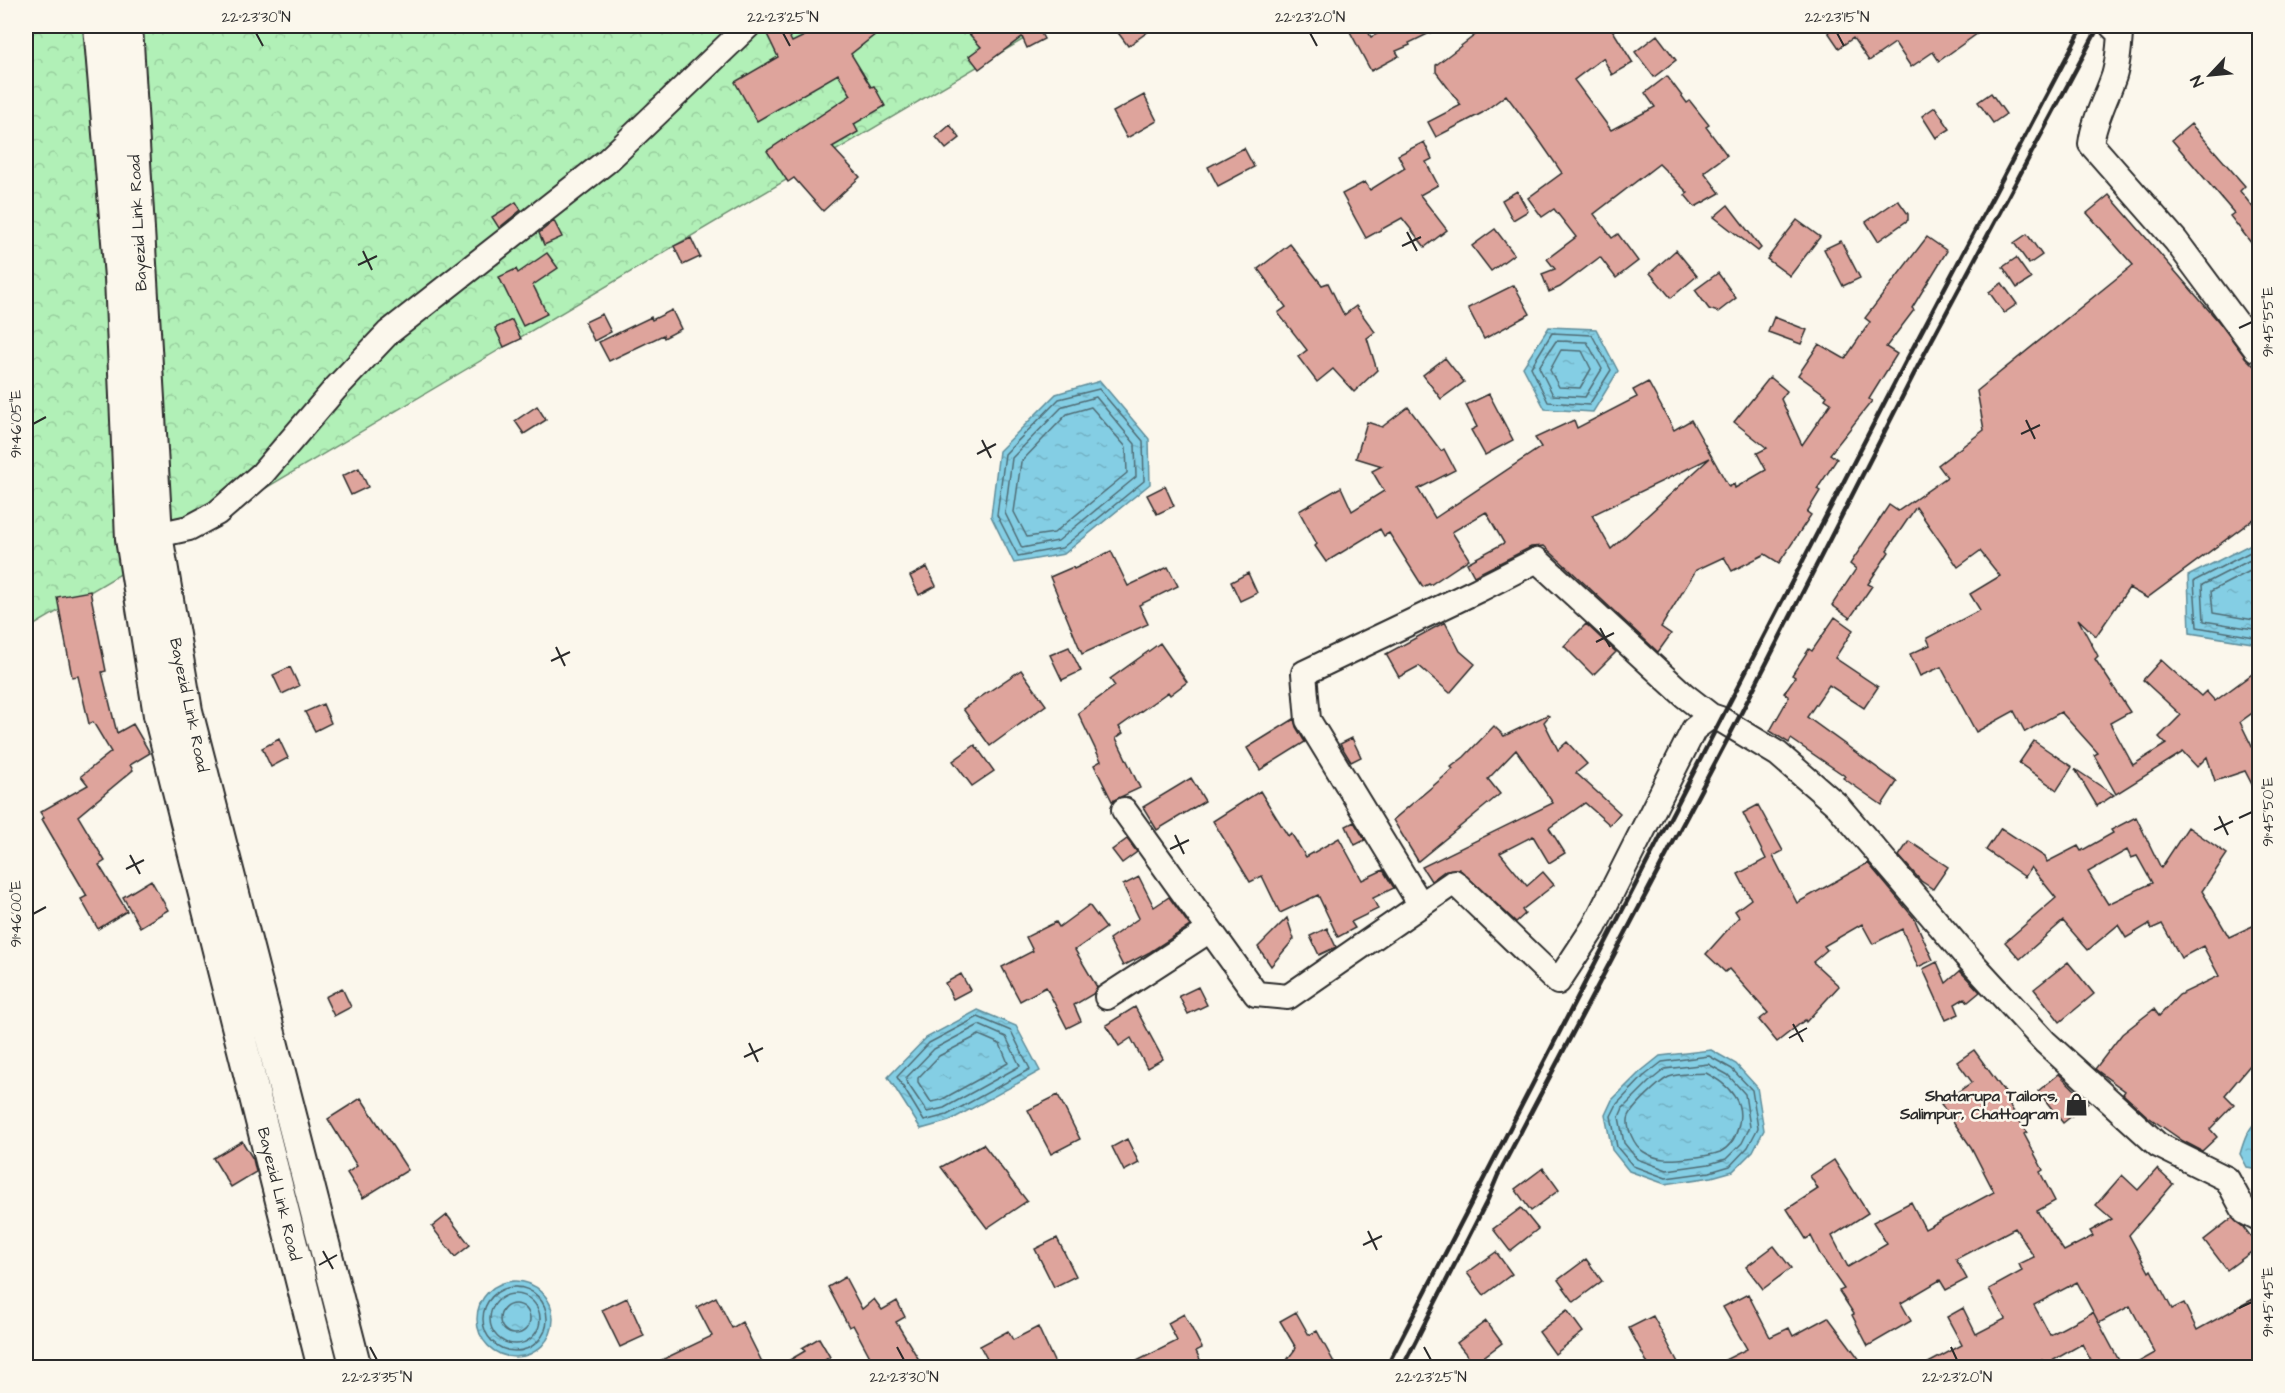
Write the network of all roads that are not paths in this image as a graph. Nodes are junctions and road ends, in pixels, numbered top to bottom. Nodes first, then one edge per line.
1 (99, 26) edge
2 (127, 26) edge
3 (748, 26) edge
4 (2112, 26) edge
5 (2258, 348) edge
6 (157, 535) junction
7 (1711, 716) junction
8 (1124, 810) dead end
9 (1421, 905) junction
10 (1209, 930) junction
11 (1107, 997) dead end
12 (2259, 1220) edge
13 (323, 1368) edge
14 (356, 1368) edge

1 - 13 main road, Bayezid Link Road
2 - 6 main road, Bayezid Link Road
3 - 6 street
4 - 5 street
6 - 14 main road, Bayezid Link Road
7 - 9 street
7 - 9 street
7 - 12 street
8 - 10 street
9 - 10 street
10 - 11 street

